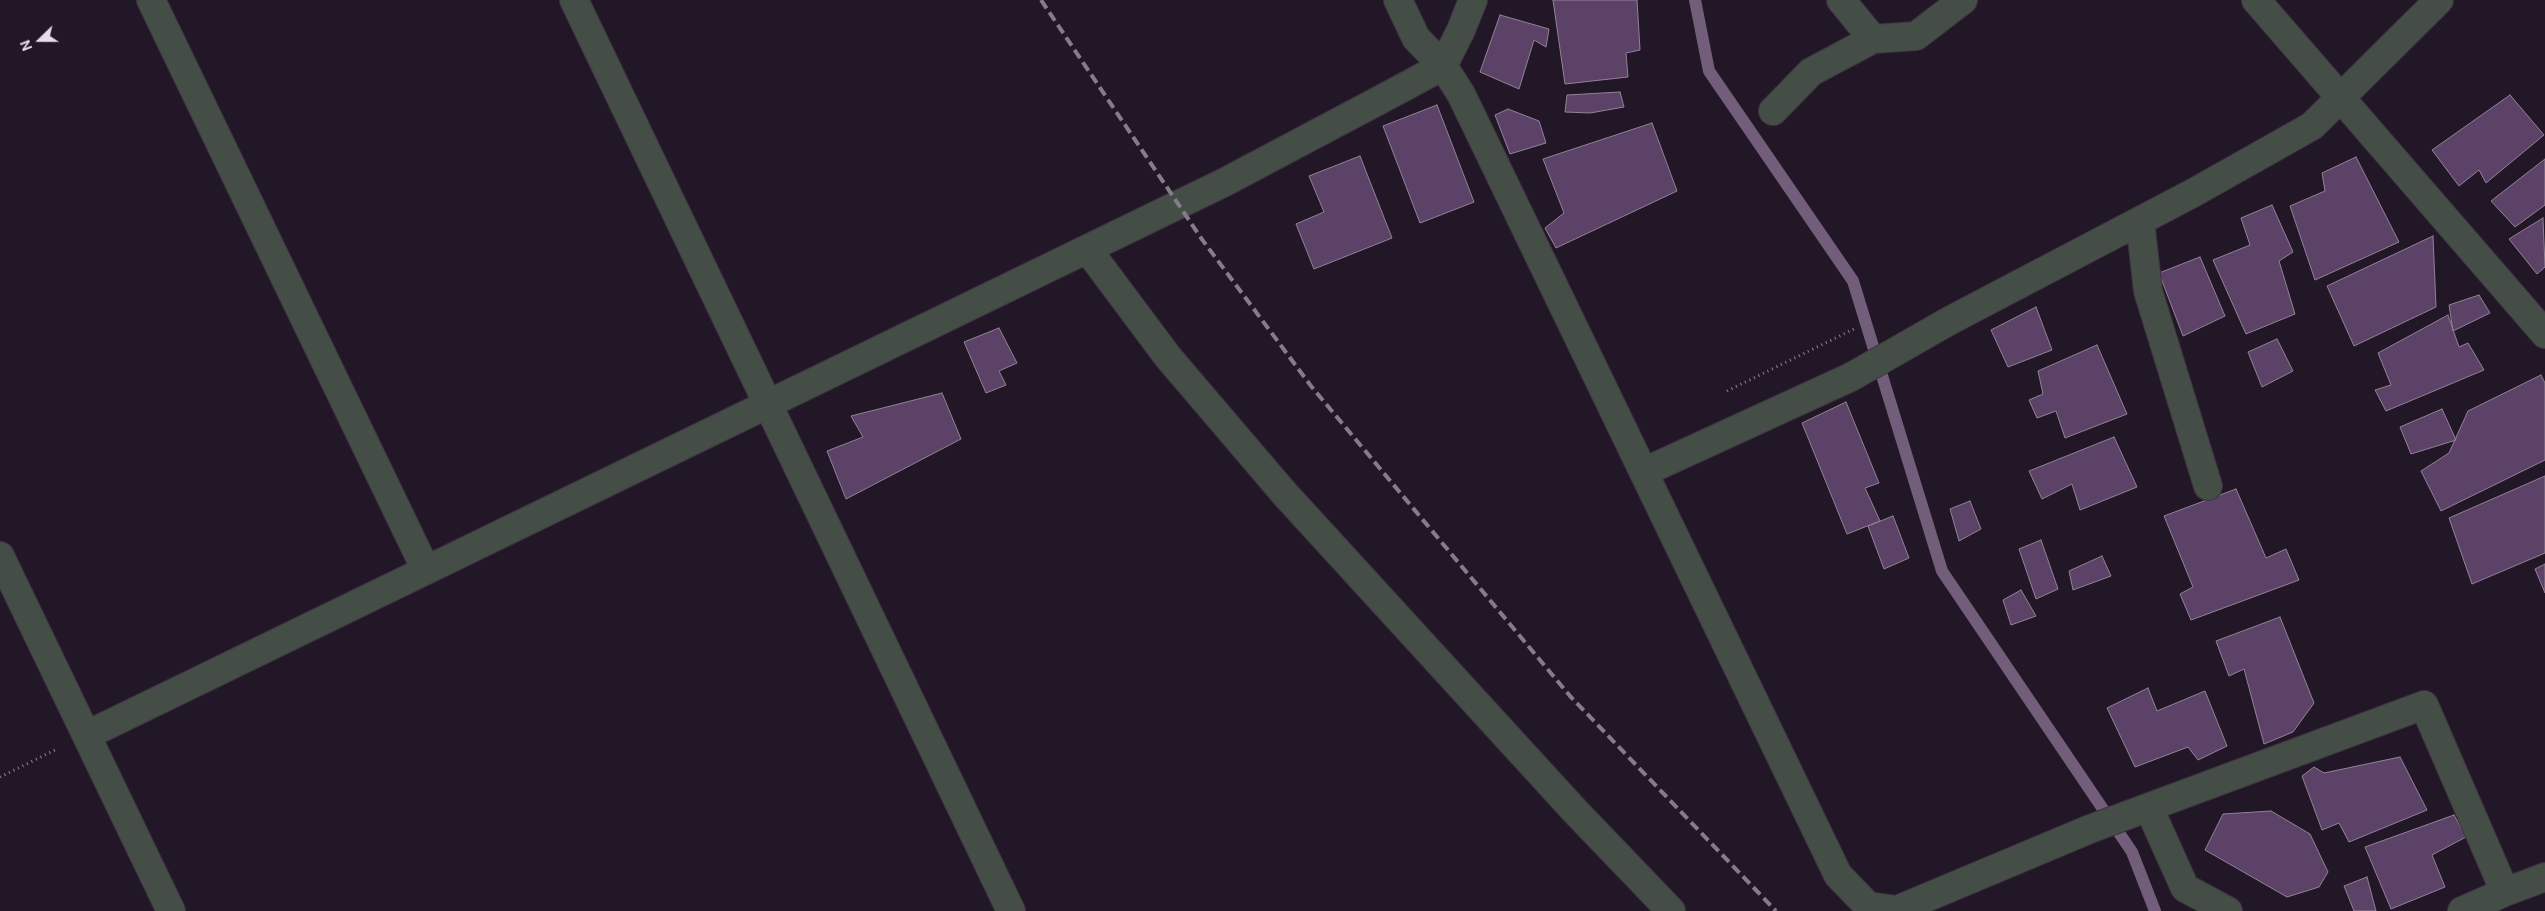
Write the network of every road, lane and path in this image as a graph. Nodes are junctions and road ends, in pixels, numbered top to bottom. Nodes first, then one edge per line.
1 (152, 0) edge
2 (574, 0) edge
3 (1398, 0) edge
4 (1473, 0) edge
5 (1841, 0) edge
6 (1963, 0) edge
7 (2256, 0) edge
8 (2439, 0) edge
9 (1873, 39) junction
10 (1443, 66) junction
11 (2341, 98) junction
12 (1773, 111) dead end
13 (2140, 221) junction
14 (1088, 250) junction
15 (1854, 328) dead end
16 (2545, 334) edge
17 (1723, 393) dead end
18 (768, 404) junction
19 (1644, 472) junction
20 (2208, 486) dead end
21 (0, 556) edge
22 (426, 570) junction
23 (87, 735) junction
24 (0, 776) edge
25 (2149, 808) junction
26 (2545, 877) edge
27 (2505, 892) junction
28 (171, 911) edge
29 (1011, 911) edge
30 (1671, 911) edge
31 (2228, 911) edge
32 (2462, 911) edge

1 - 22 street
2 - 18 street
3 - 10 street
4 - 10 street
5 - 9 street
6 - 9 street
7 - 11 street
8 - 11 street
9 - 12 street
10 - 14 street
10 - 19 street
11 - 13 street
11 - 16 street
13 - 19 street
13 - 20 street
14 - 18 street
14 - 30 street
15 - 17 path
18 - 22 street
18 - 29 street
19 - 25 street
21 - 23 street
22 - 23 street
23 - 24 path
23 - 28 street
25 - 27 street
25 - 31 street
26 - 27 street
27 - 32 street

